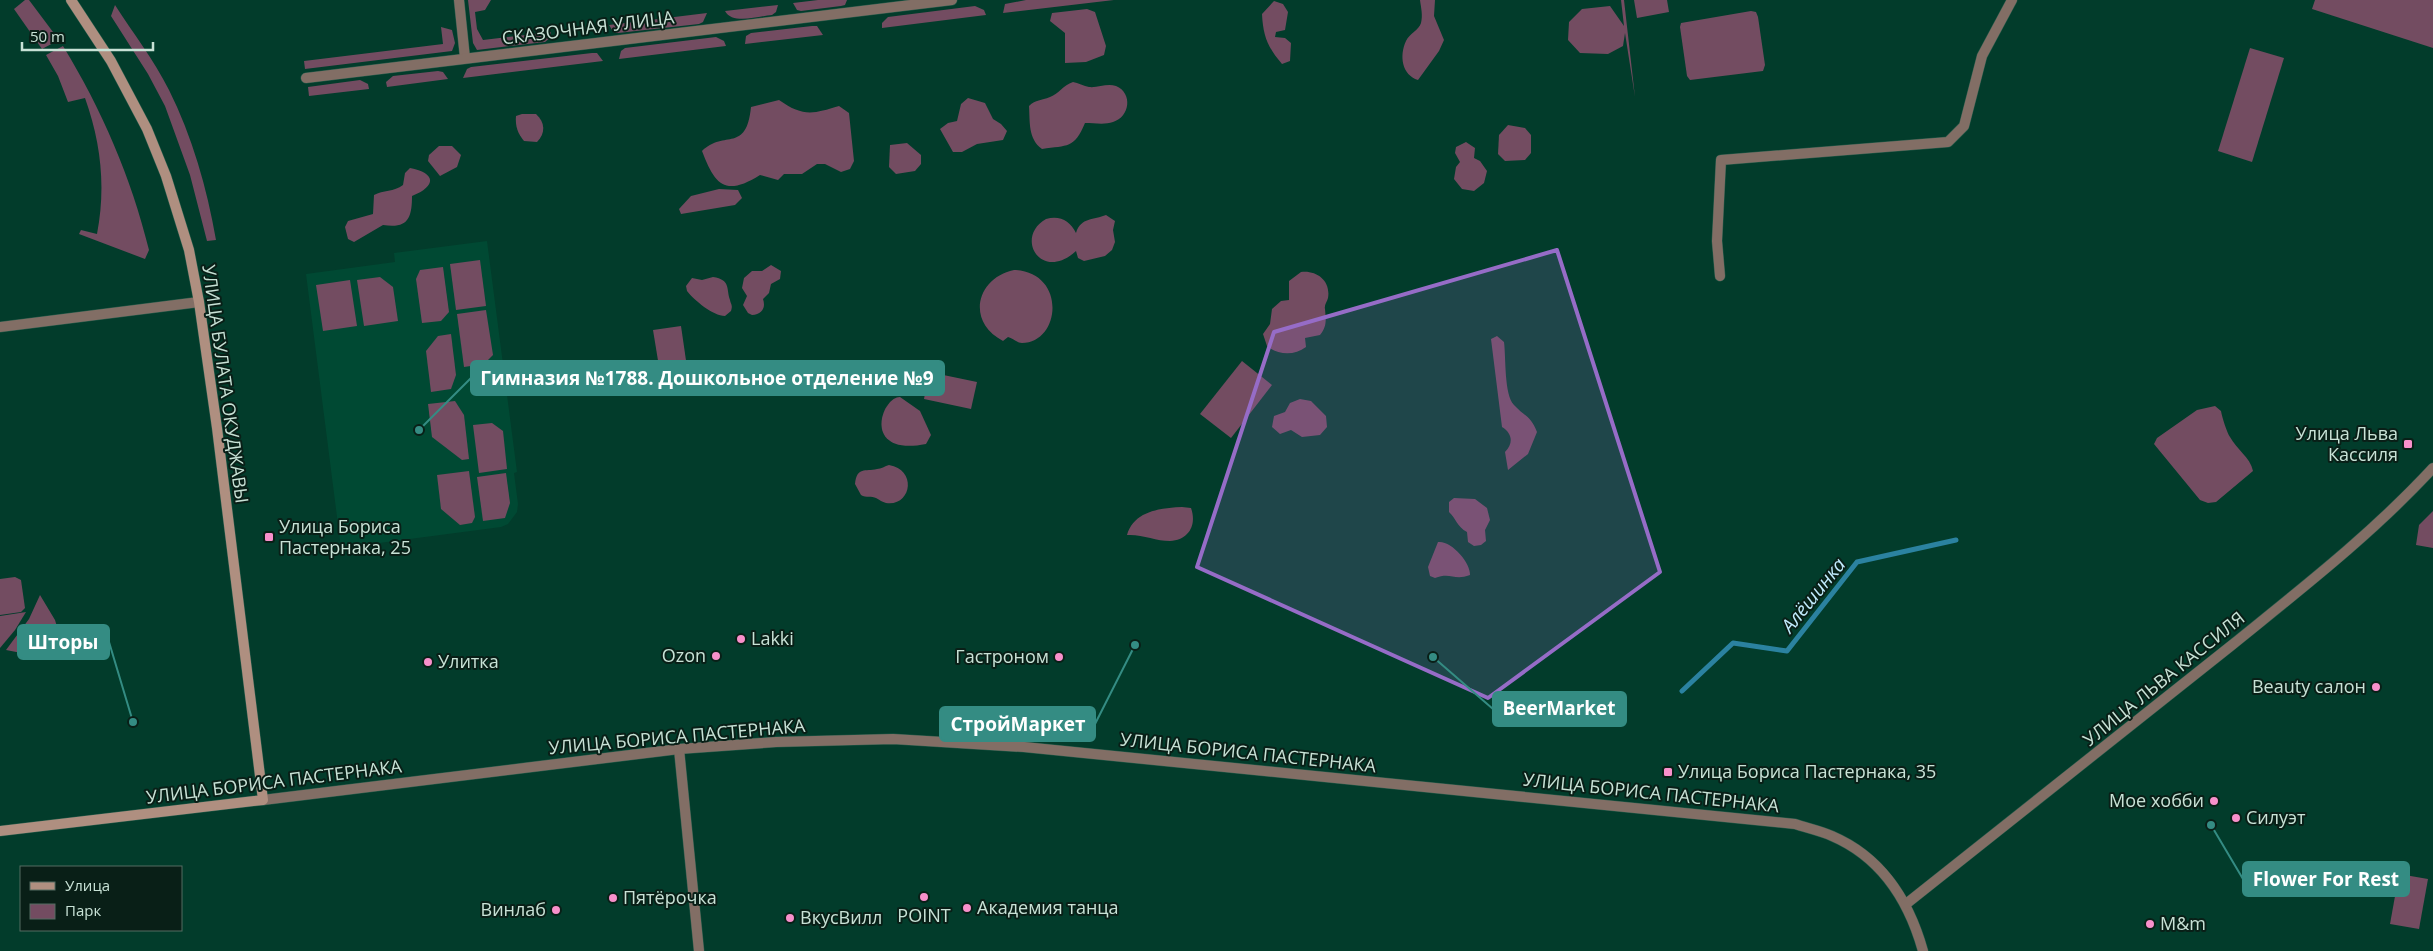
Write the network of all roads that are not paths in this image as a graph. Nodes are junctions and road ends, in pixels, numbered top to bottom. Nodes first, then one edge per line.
1 (70, 0) edge
2 (459, 0) edge
3 (952, 0) edge
4 (2012, 0) edge
5 (465, 58) junction
6 (306, 78) dead end
7 (1720, 276) dead end
8 (199, 302) junction
9 (0, 327) edge
10 (2433, 468) edge
11 (679, 749) junction
12 (263, 800) junction
13 (0, 831) edge
14 (1906, 904) junction
15 (699, 951) edge
16 (1923, 951) edge

1 - 8 street, УЛИЦА БУЛАТА ОКУДЖАВЫ
2 - 5 street
3 - 5 street, СКАЗОЧНАЯ УЛИЦА
4 - 7 street
5 - 6 street, СКАЗОЧНАЯ УЛИЦА
8 - 9 street
8 - 12 street, УЛИЦА БУЛАТА ОКУДЖАВЫ
10 - 14 street, УЛИЦА ЛЬВА КАССИЛЯ
11 - 12 street, УЛИЦА БОРИСА ПАСТЕРНАКА
11 - 14 street, УЛИЦА БОРИСА ПАСТЕРНАКА
11 - 15 street
12 - 13 street, УЛИЦА БОРИСА ПАСТЕРНАКА
14 - 16 street, УЛИЦА БОРИСА ПАСТЕРНАКА

